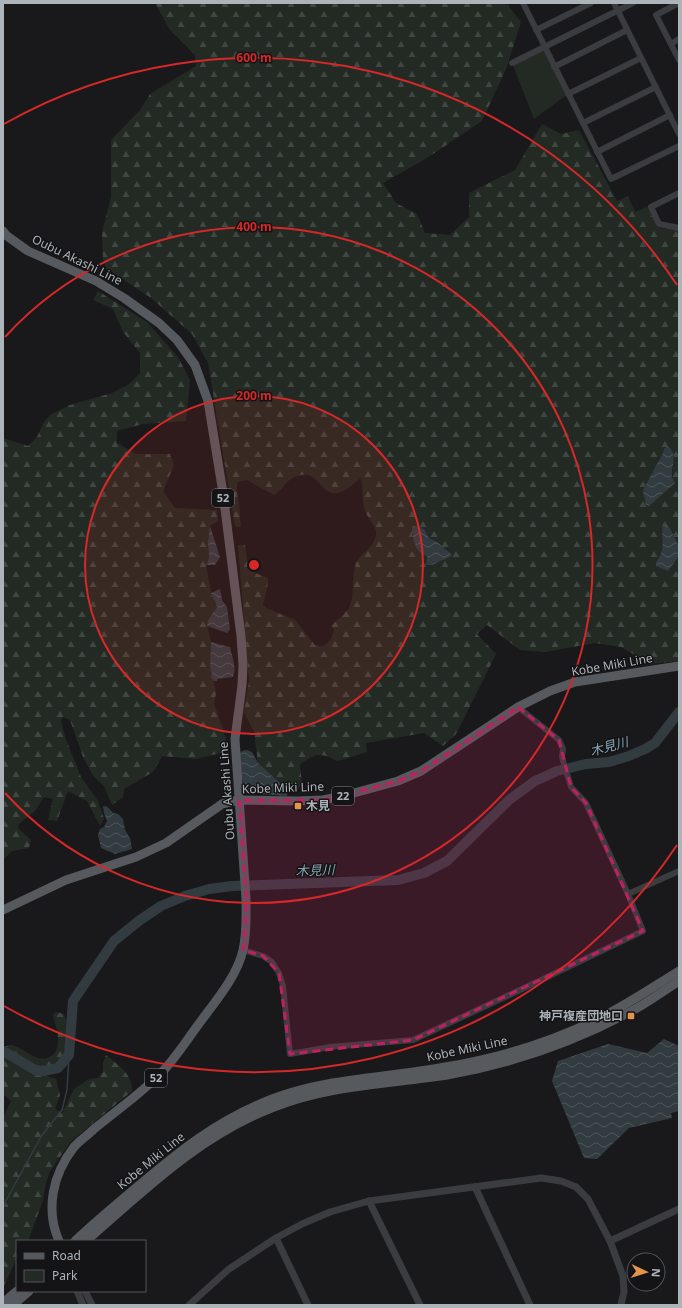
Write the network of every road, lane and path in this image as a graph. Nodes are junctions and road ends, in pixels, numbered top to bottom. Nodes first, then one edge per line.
1 (524, 3) edge
2 (591, 3) edge
3 (614, 3) edge
4 (633, 3) edge
5 (679, 3) edge
6 (618, 11) junction
7 (536, 30) junction
8 (627, 30) junction
9 (679, 39) edge
10 (670, 44) junction
11 (545, 47) junction
12 (641, 58) junction
13 (679, 60) edge
14 (512, 63) dead end
15 (554, 67) junction
16 (656, 87) junction
17 (568, 94) junction
18 (670, 116) junction
19 (583, 123) junction
20 (679, 134) edge
21 (679, 146) edge
22 (597, 152) junction
23 (679, 193) edge
24 (679, 228) edge
25 (3, 231) edge
26 (679, 666) edge
27 (518, 708) junction
28 (239, 800) junction
29 (679, 871) edge
30 (628, 894) junction
31 (3, 910) edge
32 (243, 950) junction
33 (679, 971) edge
34 (679, 981) edge
35 (475, 1187) junction
36 (369, 1201) junction
37 (679, 1208) edge
38 (276, 1238) junction
39 (59, 1240) edge
40 (76, 1240) edge
41 (87, 1240) edge
42 (610, 1241) junction
43 (16, 1292) edge
44 (28, 1292) edge
45 (77, 1292) edge
46 (86, 1292) edge
47 (196, 1302) edge
48 (3, 1303) edge
49 (12, 1305) edge
50 (83, 1305) edge
51 (92, 1305) edge
52 (189, 1305) edge
53 (308, 1305) edge
54 (420, 1305) edge
55 (530, 1305) edge
56 (620, 1305) edge

1 - 7 street
2 - 7 street
3 - 6 street
4 - 6 street
5 - 10 street
6 - 8 street
6 - 11 street
7 - 11 street
8 - 12 street
8 - 15 street
9 - 10 street
10 - 13 street
11 - 14 street
11 - 15 street
12 - 16 street
12 - 17 street
15 - 17 street
16 - 18 street
16 - 19 street
17 - 19 street
18 - 20 street
18 - 22 street
19 - 22 street
21 - 22 street
23 - 24 street
25 - 28 main road, Oubu Akashi Line / 52
26 - 27 main road, Kobe Miki Line / 22
27 - 28 main road, Kobe Miki Line / 22
27 - 30 street
28 - 31 main road, Kobe Miki Line / 22
28 - 32 main road, Oubu Akashi Line / 52
29 - 30 street
30 - 32 street
32 - 39 main road, Oubu Akashi Line / 52
33 - 40 main road, Kobe Miki Line
34 - 41 main road, Kobe Miki Line
35 - 36 street
35 - 42 street
35 - 55 street
36 - 38 street
36 - 54 street
37 - 42 street
38 - 47 street
38 - 53 street
42 - 56 street
43 - 48 main road
44 - 49 main road
45 - 50 street
46 - 51 street
47 - 52 street

